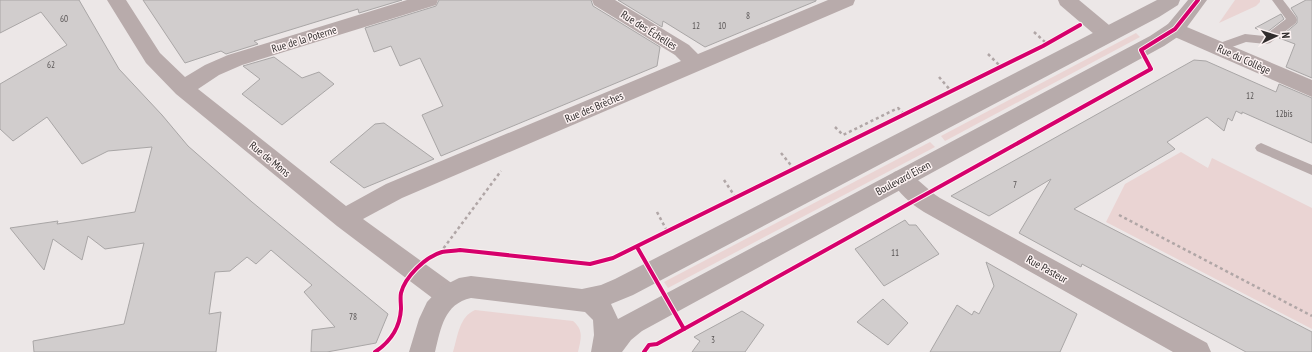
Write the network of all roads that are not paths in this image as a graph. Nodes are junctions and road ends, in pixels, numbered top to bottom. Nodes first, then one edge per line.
1 (116, 0) edge
2 (429, 0) edge
3 (601, 0) edge
4 (846, 0) edge
5 (1066, 0) edge
6 (1171, 0) edge
7 (1198, 0) edge
8 (1277, 0) edge
9 (1176, 29) junction
10 (1108, 35) junction
11 (1218, 48) junction
12 (695, 64) junction
13 (183, 88) junction
14 (1312, 89) edge
15 (1261, 148) dead end
16 (1312, 170) edge
17 (902, 179) junction
18 (345, 219) junction
19 (448, 295) junction
20 (582, 300) junction
21 (422, 351) edge
22 (605, 352) edge
23 (1198, 352) edge

1 - 13 street, Rue de Mons
2 - 13 street, Rue de la Poterne
3 - 12 street, Rue des Échelles
4 - 12 street, Rue des Brèches
5 - 10 street
6 - 10 main road
7 - 9 main road, Boulevard Eisen
8 - 11 lane
9 - 11 street, Rue du Collège
9 - 17 main road, Boulevard Eisen
10 - 20 main road
11 - 14 street, Rue du Collège
12 - 18 street, Rue des Brèches
13 - 18 street, Rue de Mons
15 - 16 lane
17 - 22 main road, Boulevard Eisen
17 - 23 street, Rue Pasteur
18 - 19 street, Rue de Mons
19 - 20 main road
19 - 21 main road
20 - 22 main road

